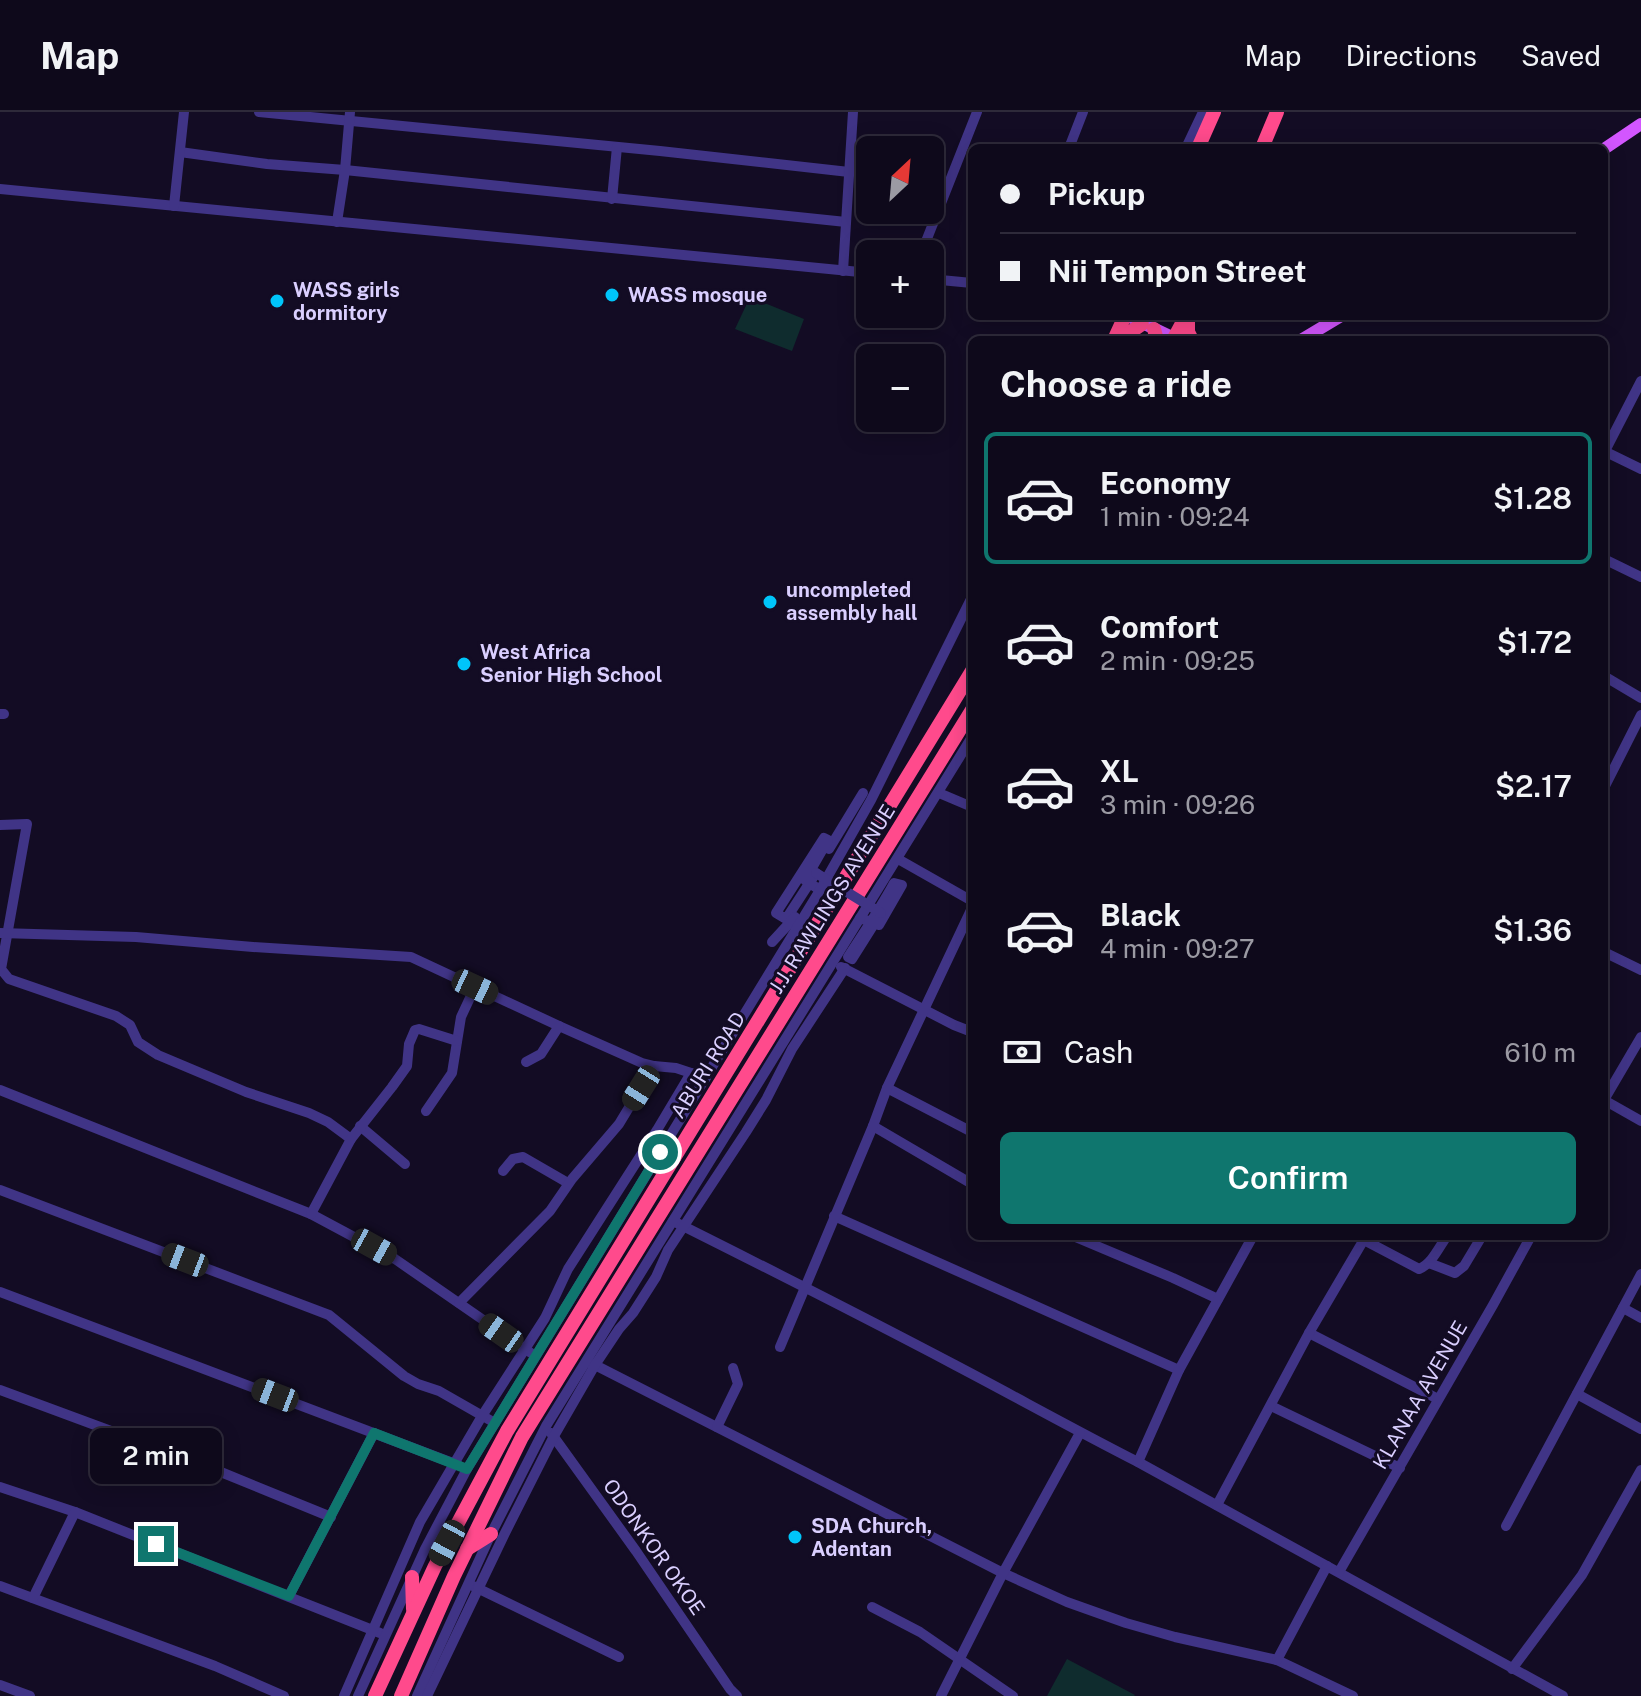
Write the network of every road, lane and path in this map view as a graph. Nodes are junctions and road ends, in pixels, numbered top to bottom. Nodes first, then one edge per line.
1 (184, 112) edge
2 (259, 112) edge
3 (853, 112) edge
4 (977, 112) edge
5 (1083, 112) edge
6 (1203, 112) edge
7 (1214, 112) edge
8 (1277, 112) edge
9 (350, 116) edge
10 (1641, 124) edge
11 (1071, 144) edge
12 (1188, 144) edge
13 (1200, 144) edge
14 (1264, 144) edge
15 (1608, 146) edge
16 (617, 147) junction
17 (180, 152) junction
18 (345, 170) junction
19 (849, 172) junction
20 (0, 189) edge
21 (612, 199) junction
22 (174, 206) junction
23 (337, 222) junction
24 (846, 222) junction
25 (927, 240) edge
26 (843, 271) junction
27 (856, 272) edge
28 (944, 280) edge
29 (968, 283) edge
30 (1133, 320) edge
31 (1334, 320) edge
32 (1151, 331) edge
33 (1308, 336) edge
34 (1641, 381) edge
35 (1608, 444) edge
36 (1608, 454) edge
37 (1641, 469) edge
38 (1608, 561) edge
39 (1641, 577) edge
40 (968, 605) edge
41 (968, 678) edge
42 (1608, 678) edge
43 (1641, 698) edge
44 (1641, 715) edge
45 (968, 718) edge
46 (1638, 730) edge
47 (968, 744) edge
48 (1608, 781) edge
49 (863, 793) dead end
50 (939, 793) junction
51 (968, 805) edge
52 (913, 821) junction
53 (0, 825) edge
54 (898, 859) junction
55 (816, 888) junction
56 (968, 899) edge
57 (968, 916) edge
58 (860, 918) junction
59 (4, 934) edge
60 (772, 942) dead end
61 (1608, 954) edge
62 (832, 963) junction
63 (845, 968) junction
64 (1641, 970) edge
65 (475, 987) junction
66 (805, 993) junction
67 (923, 1009) junction
68 (559, 1026) junction
69 (968, 1030) edge
70 (1641, 1037) edge
71 (457, 1041) junction
72 (526, 1062) dead end
73 (722, 1065) junction
74 (654, 1066) junction
75 (691, 1073) junction
76 (706, 1078) junction
77 (887, 1088) junction
78 (1608, 1089) edge
79 (0, 1090) edge
80 (1608, 1096) edge
81 (426, 1111) dead end
82 (1641, 1121) edge
83 (360, 1126) junction
84 (873, 1126) junction
85 (968, 1130) edge
86 (351, 1139) junction
87 (405, 1164) dead end
88 (503, 1171) dead end
89 (968, 1182) edge
90 (568, 1183) junction
91 (684, 1189) junction
92 (0, 1190) edge
93 (311, 1214) junction
94 (834, 1216) junction
95 (678, 1224) junction
96 (1083, 1240) edge
97 (1251, 1240) edge
98 (1364, 1240) edge
99 (1368, 1240) edge
100 (1444, 1240) edge
101 (1480, 1240) edge
102 (1529, 1240) edge
103 (1429, 1263) junction
104 (1641, 1274) edge
105 (804, 1287) junction
106 (0, 1292) edge
107 (1218, 1299) junction
108 (459, 1303) junction
109 (1623, 1308) junction
110 (1641, 1318) edge
111 (1309, 1333) junction
112 (780, 1347) dead end
113 (526, 1350) junction
114 (536, 1357) junction
115 (590, 1362) junction
116 (733, 1368) dead end
117 (1179, 1370) junction
118 (0, 1390) edge
119 (1577, 1394) junction
120 (1438, 1399) junction
121 (1271, 1406) junction
122 (482, 1416) junction
123 (495, 1423) junction
124 (546, 1426) junction
125 (717, 1427) junction
126 (1641, 1429) edge
127 (374, 1433) junction
128 (1080, 1433) junction
129 (554, 1436) junction
130 (1138, 1462) junction
131 (455, 1464) junction
132 (1400, 1468) junction
133 (467, 1469) junction
134 (1641, 1470) edge
135 (0, 1487) edge
136 (1217, 1505) junction
137 (75, 1512) junction
138 (331, 1517) junction
139 (1506, 1526) dead end
140 (491, 1534) junction
141 (467, 1549) junction
142 (1327, 1566) junction
143 (1339, 1572) junction
144 (1003, 1573) junction
145 (412, 1577) junction
146 (467, 1583) junction
147 (0, 1586) edge
148 (478, 1589) junction
149 (289, 1596) junction
150 (33, 1598) junction
151 (872, 1607) dead end
152 (413, 1611) junction
153 (374, 1630) junction
154 (386, 1635) junction
155 (619, 1657) dead end
156 (959, 1659) junction
157 (1277, 1660) junction
158 (1512, 1669) junction
159 (0, 1685) edge
160 (734, 1692) edge
161 (30, 1696) edge
162 (284, 1696) edge
163 (344, 1696) edge
164 (358, 1696) edge
165 (375, 1696) edge
166 (401, 1696) edge
167 (417, 1696) edge
168 (427, 1696) edge
169 (941, 1696) edge
170 (1013, 1696) edge
171 (1353, 1696) edge
172 (1563, 1696) edge

1 - 17 street
2 - 9 street
3 - 19 street
4 - 25 street
5 - 11 street
6 - 12 street
7 - 13 highway
8 - 14 highway
9 - 16 street
9 - 18 street
10 - 15 main road
16 - 19 street
16 - 21 street
17 - 18 street
17 - 22 street
18 - 21 street
18 - 23 street
19 - 24 street
20 - 22 street
21 - 24 street
22 - 23 street
23 - 26 street
24 - 26 street
26 - 27 street
28 - 29 street
30 - 32 main road
31 - 33 main road
34 - 35 street
36 - 37 street
38 - 39 street
40 - 55 street
41 - 73 highway, ABURI ROAD
42 - 43 street
44 - 46 street
45 - 52 highway, J.J. RAWLINGS AVENUE
46 - 48 street
47 - 50 street
49 - 55 street
50 - 51 street
50 - 52 street
52 - 54 street
52 - 66 highway, J.J. RAWLINGS AVENUE
53 - 59 street
54 - 56 street
54 - 58 street
55 - 58 street, bridge
55 - 60 street
55 - 73 street
57 - 67 street
58 - 62 street
59 - 65 street
59 - 86 street
61 - 64 street
62 - 63 street
62 - 66 street
63 - 67 street
63 - 95 street
65 - 68 street
65 - 71 street
66 - 91 highway, J.J. RAWLINGS AVENUE
67 - 69 street
67 - 77 street
68 - 72 street
68 - 74 street
70 - 78 street
71 - 81 street
71 - 83 street
73 - 76 street
73 - 152 highway, ABURI ROAD
74 - 75 street
74 - 90 street
75 - 76 street
75 - 113 street
76 - 114 street
77 - 84 street
77 - 85 street
79 - 93 street
80 - 82 street
83 - 86 street
83 - 87 street
84 - 89 street
84 - 94 street
86 - 93 street
88 - 90 street
90 - 108 street
91 - 95 street
91 - 141 highway, J.J. RAWLINGS AVENUE
92 - 122 street
93 - 108 street
94 - 105 street
94 - 117 street
95 - 105 street
95 - 115 street
96 - 107 street
97 - 107 street
98 - 111 street
99 - 103 street
100 - 103 street
101 - 103 street
102 - 120 street, KLANAA AVENUE
104 - 109 street
105 - 112 street
105 - 128 street
106 - 127 street
107 - 117 street
108 - 113 street
109 - 110 street
109 - 119 street
111 - 120 street
111 - 121 street
113 - 114 street
113 - 122 street
114 - 123 street
115 - 124 street
115 - 125 street
115 - 129 street
116 - 125 street
117 - 130 street
118 - 138 street
119 - 126 street
119 - 139 street
120 - 132 street, KLANAA AVENUE
121 - 132 street
121 - 136 street
122 - 123 street
122 - 131 street
123 - 133 street
124 - 129 street, ODONKOR OKOE
124 - 140 street
125 - 144 street
127 - 131 street
127 - 138 street
128 - 130 street
128 - 144 street
129 - 148 street
129 - 160 street, ODONKOR OKOE
130 - 136 street
131 - 133 street
131 - 153 street
132 - 143 street, KLANAA AVENUE
133 - 145 street
134 - 158 street
135 - 137 street
136 - 142 street
137 - 149 street
137 - 150 street
138 - 149 street
140 - 141 highway
140 - 146 street
141 - 166 highway, J.J. RAWLINGS AVENUE
142 - 143 street
142 - 157 street
143 - 158 street
144 - 156 street
144 - 157 street
145 - 152 highway
145 - 154 street
146 - 148 street
146 - 167 street
147 - 150 street
148 - 155 street
148 - 168 street
149 - 153 street
150 - 162 street
151 - 156 street
152 - 165 highway, ABURI ROAD
153 - 154 street
153 - 163 street
154 - 164 street
156 - 169 street
156 - 170 street
157 - 171 street
158 - 172 street
159 - 161 street

